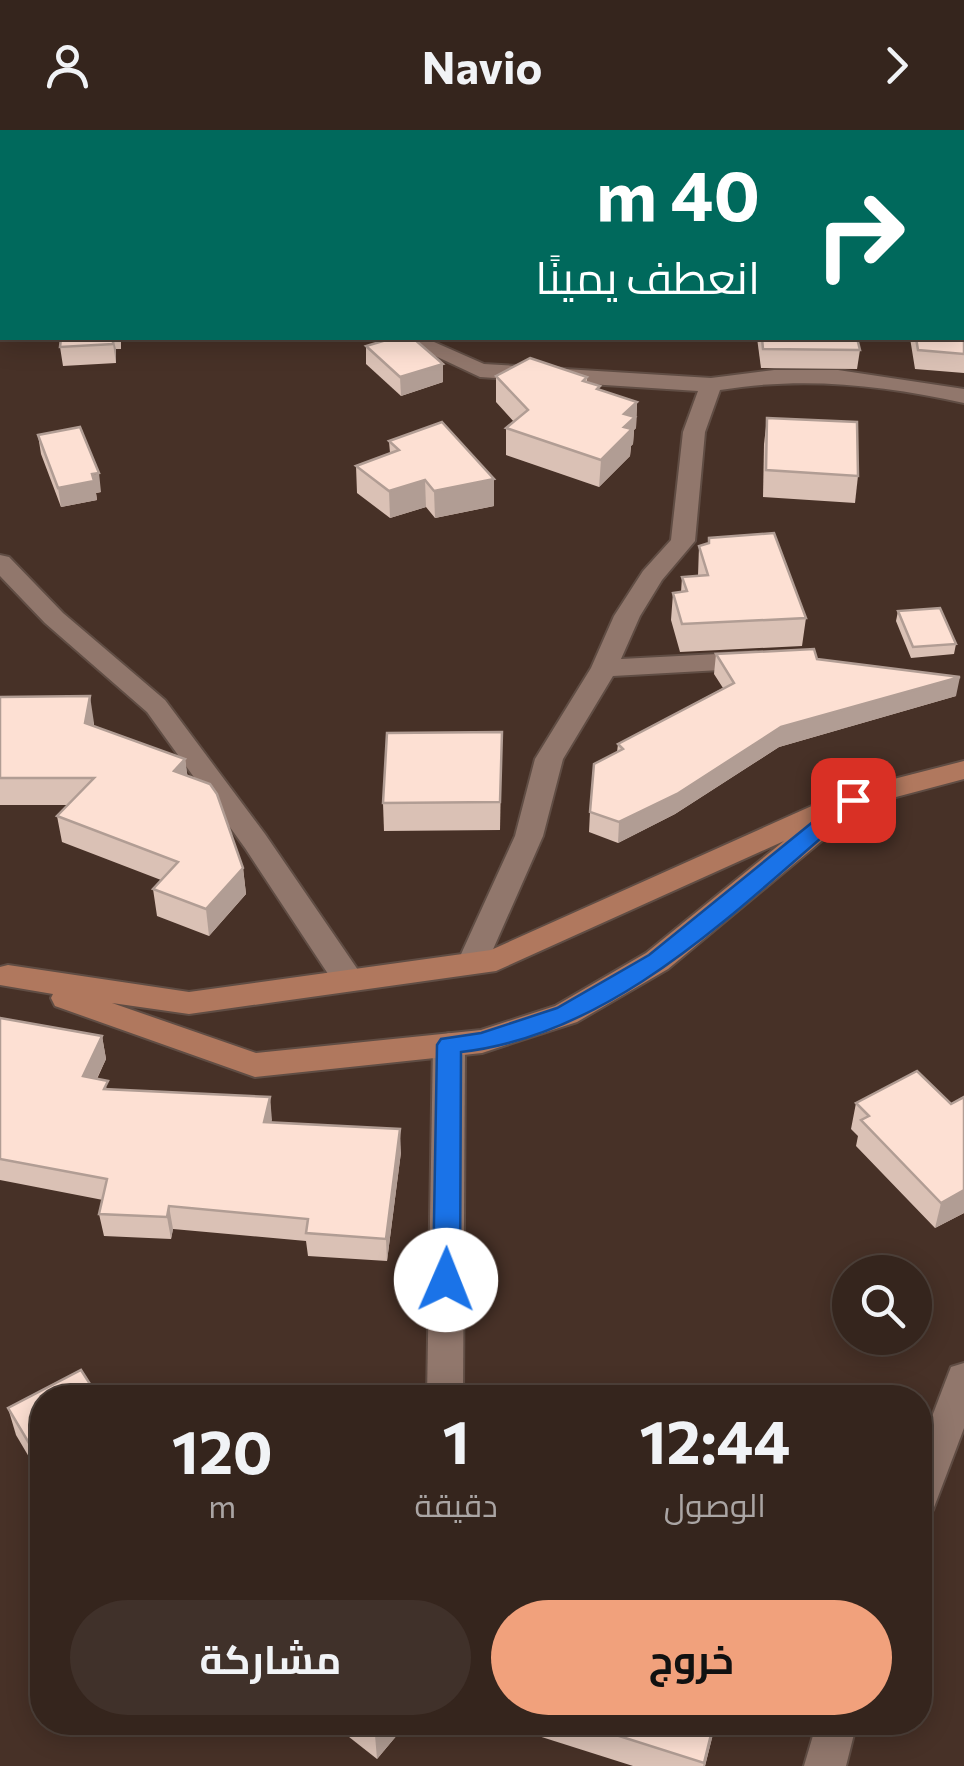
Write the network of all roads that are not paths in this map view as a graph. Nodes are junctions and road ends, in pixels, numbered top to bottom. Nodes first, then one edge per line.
1 (412, 340) edge
2 (710, 385) junction
3 (964, 396) edge
4 (0, 562) edge
5 (776, 659) edge
6 (604, 668) junction
7 (964, 770) edge
8 (853, 800) junction
9 (472, 963) junction
10 (4, 974) edge
11 (347, 978) junction
12 (449, 1045) junction
13 (964, 1378) edge
14 (445, 1385) edge
15 (932, 1465) edge
16 (833, 1735) edge
17 (825, 1766) edge

1 - 2 street
2 - 3 street
2 - 6 street
4 - 11 street
5 - 6 street
6 - 9 street
7 - 8 main road
8 - 9 main road
8 - 12 main road
9 - 11 main road
10 - 11 main road
10 - 12 main road
12 - 14 street
13 - 15 street
16 - 17 street

